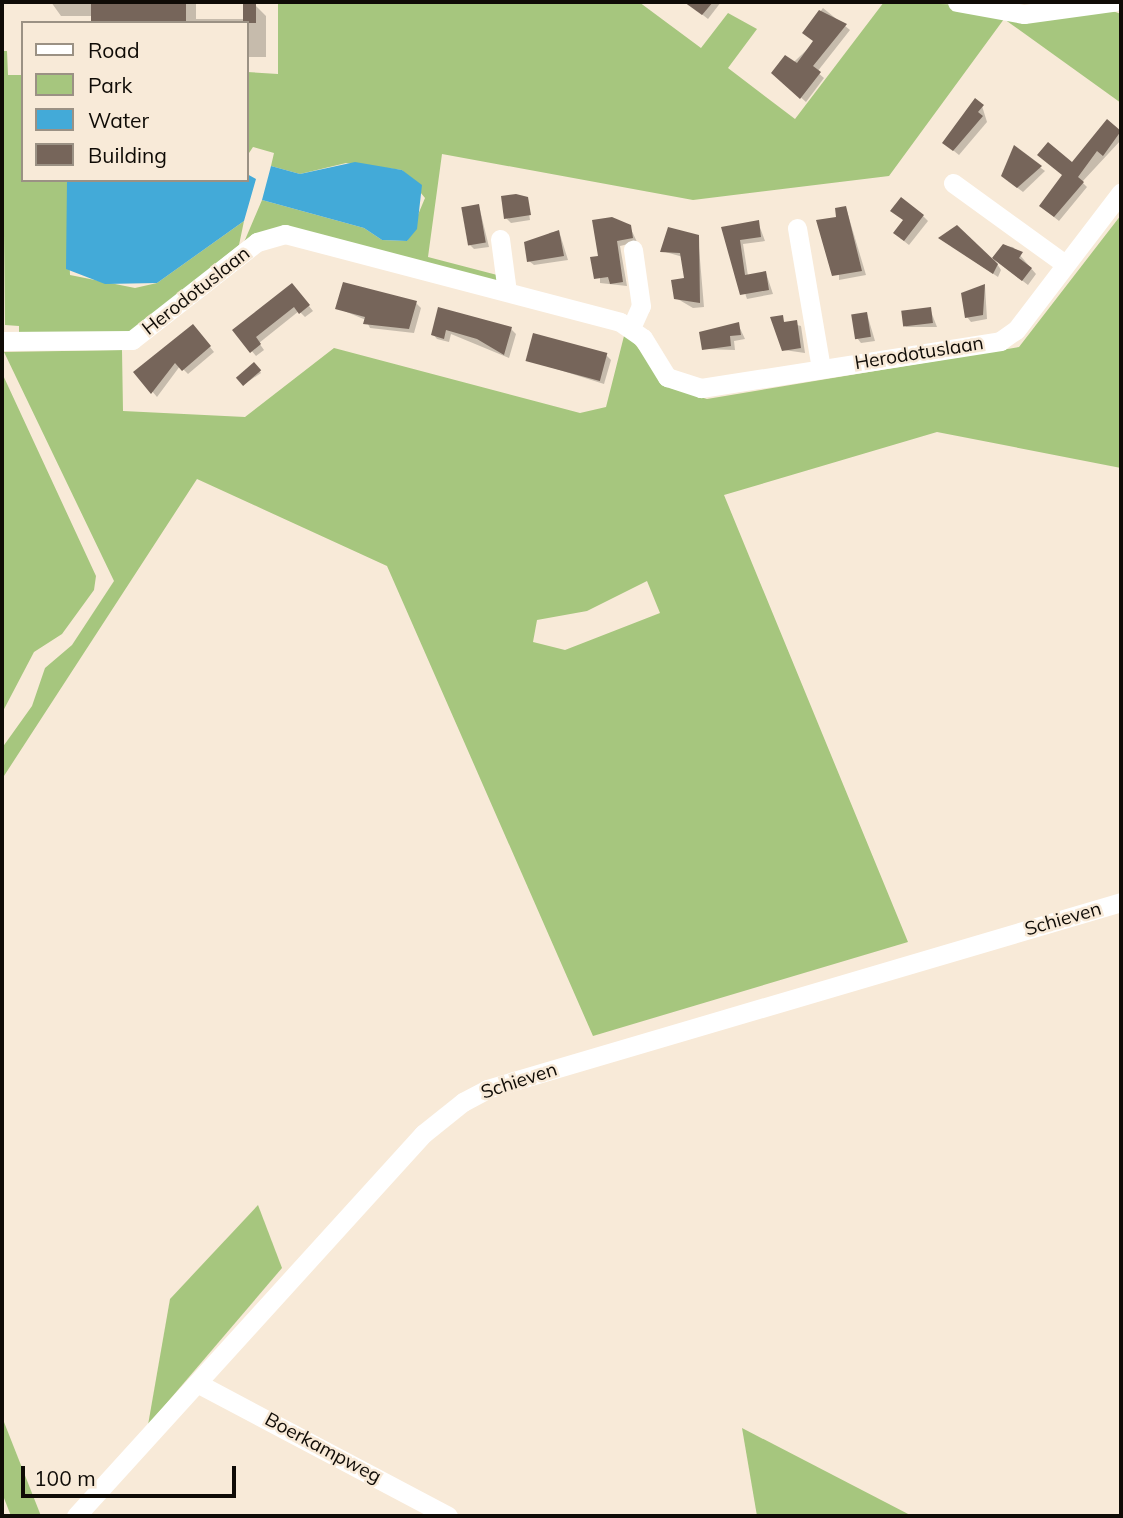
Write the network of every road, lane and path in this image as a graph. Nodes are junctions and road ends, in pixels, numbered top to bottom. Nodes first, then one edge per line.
1 (957, 2) edge
2 (1113, 2) edge
3 (953, 183) dead end
4 (1121, 191) edge
5 (797, 228) dead end
6 (500, 239) dead end
7 (633, 250) dead end
8 (1065, 264) junction
9 (507, 292) junction
10 (631, 328) junction
11 (2, 341) edge
12 (821, 368) junction
13 (1121, 902) edge
14 (197, 1383) junction
15 (76, 1516) edge
16 (448, 1516) edge

1 - 2 street
3 - 8 street
4 - 8 street, Herodotuslaan
5 - 12 street
6 - 9 street
7 - 10 street
8 - 12 street, Herodotuslaan
9 - 10 street, Herodotuslaan
9 - 11 street, Herodotuslaan
10 - 12 street, Herodotuslaan
13 - 14 street, Schieven
14 - 15 street, Schieven
14 - 16 street, Boerkampweg

